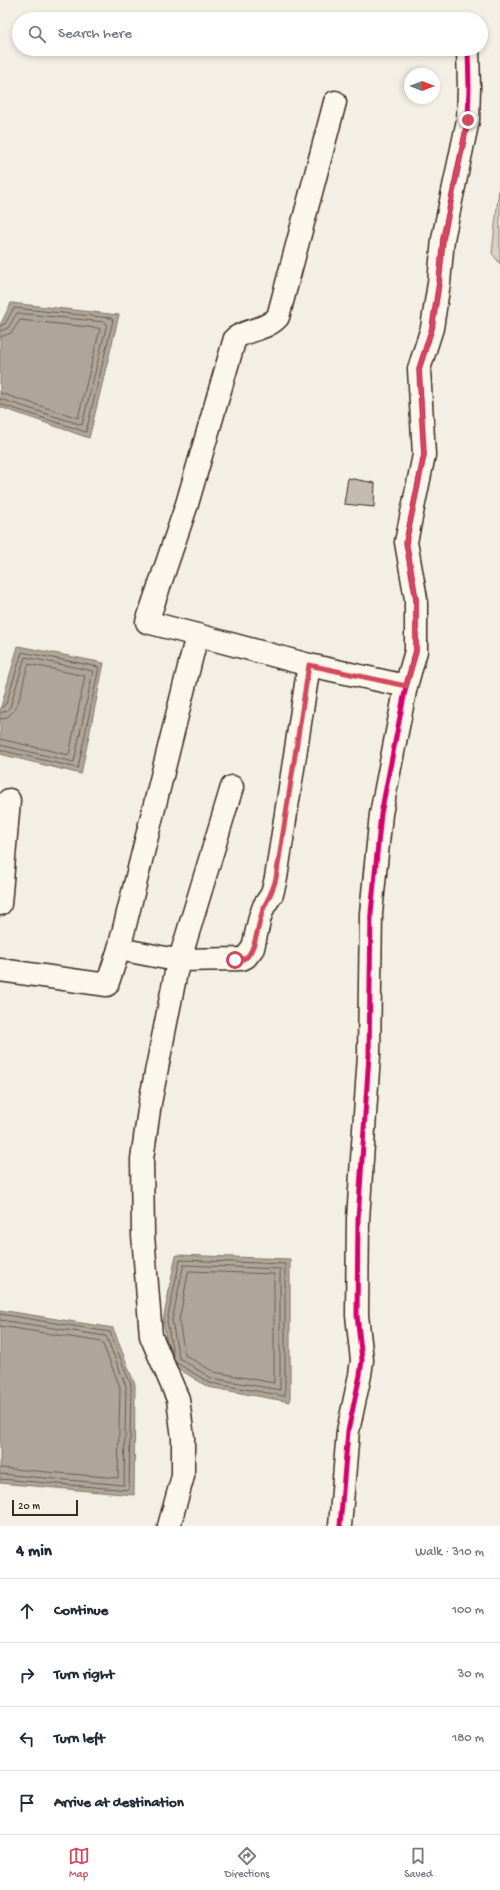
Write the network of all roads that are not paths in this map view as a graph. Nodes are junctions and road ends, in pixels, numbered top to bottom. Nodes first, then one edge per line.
1 (468, 56) edge
2 (335, 102) dead end
3 (197, 635) junction
4 (309, 665) junction
5 (406, 686) junction
6 (232, 787) dead end
7 (9, 800) dead end
8 (0, 904) edge
9 (119, 949) junction
10 (181, 961) junction
11 (0, 970) edge
12 (169, 1526) edge
13 (340, 1526) edge

1 - 5 street
2 - 3 street
3 - 4 street
3 - 9 street
4 - 5 street
4 - 10 street
5 - 13 street
6 - 10 street
7 - 8 street
9 - 10 street
9 - 11 street
10 - 12 street

